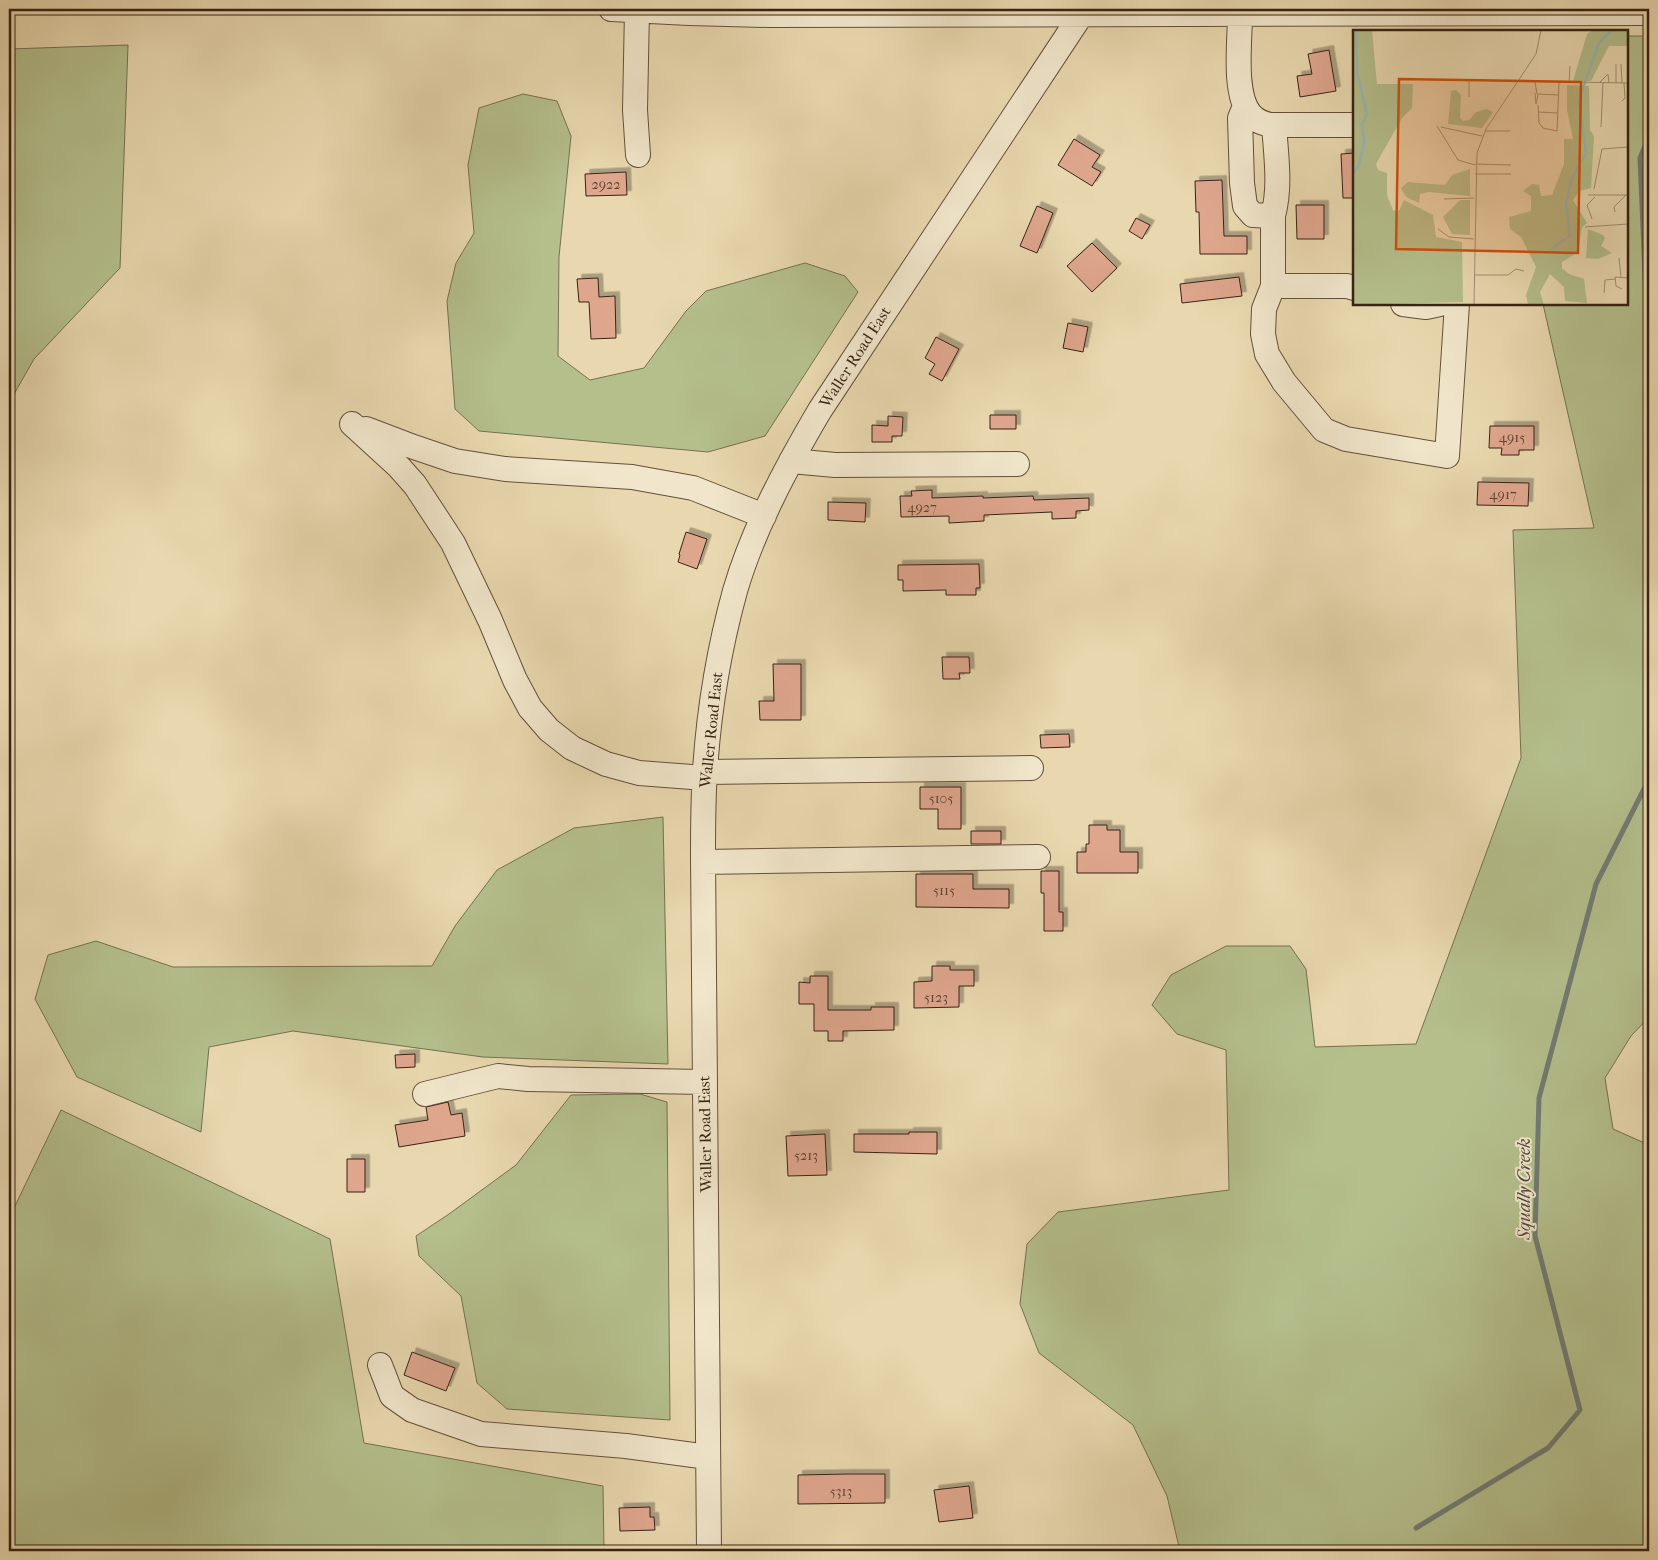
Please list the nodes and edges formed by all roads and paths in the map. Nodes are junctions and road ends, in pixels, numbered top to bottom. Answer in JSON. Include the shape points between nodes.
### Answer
{"nodes":[{"id":1,"x":611,"y":9,"type":"edge"},
{"id":2,"x":637,"y":10,"type":"junction"},
{"id":3,"x":1083,"y":12,"type":"edge"},
{"id":4,"x":1551,"y":12,"type":"edge"},
{"id":5,"x":1649,"y":13,"type":"edge"},
{"id":6,"x":1240,"y":14,"type":"junction"},
{"id":7,"x":1457,"y":23,"type":"edge"},
{"id":8,"x":1248,"y":111,"type":"junction"},
{"id":9,"x":1274,"y":125,"type":"junction"},
{"id":10,"x":1353,"y":125,"type":"edge"},
{"id":11,"x":638,"y":155,"type":"dead end"},
{"id":12,"x":1273,"y":216,"type":"junction"},
{"id":13,"x":1273,"y":286,"type":"junction"},
{"id":14,"x":1353,"y":288,"type":"edge"},
{"id":15,"x":1410,"y":305,"type":"edge"},
{"id":16,"x":1435,"y":305,"type":"edge"},
{"id":17,"x":1457,"y":305,"type":"edge"},
{"id":18,"x":791,"y":461,"type":"junction"},
{"id":19,"x":1017,"y":464,"type":"dead end"},
{"id":20,"x":764,"y":516,"type":"junction"},
{"id":21,"x":1031,"y":768,"type":"dead end"},
{"id":22,"x":705,"y":775,"type":"junction"},
{"id":23,"x":1038,"y":857,"type":"dead end"},
{"id":24,"x":703,"y":862,"type":"junction"},
{"id":25,"x":705,"y":1082,"type":"junction"},
{"id":26,"x":425,"y":1094,"type":"dead end"},
{"id":27,"x":380,"y":1365,"type":"dead end"},
{"id":28,"x":708,"y":1457,"type":"junction"},
{"id":29,"x":709,"y":1551,"type":"edge"}],
"edges":[{"from":1,"to":2,"type":"street"},
{"from":2,"to":3,"type":"street","via":[[769,14]]},
{"from":2,"to":11,"type":"street","via":[[635,110]]},
{"from":3,"to":6,"type":"street"},
{"from":3,"to":18,"type":"street","name":"Waller Road East","via":[[820,410]]},
{"from":4,"to":5,"type":"street"},
{"from":4,"to":7,"type":"street"},
{"from":6,"to":7,"type":"street"},
{"from":6,"to":8,"type":"street","via":[[1240,82]]},
{"from":8,"to":9,"type":"street","via":[[1259,122]]},
{"from":8,"to":12,"type":"street","via":[[1240,118],[1245,206],[1253,215]]},
{"from":9,"to":10,"type":"street"},
{"from":9,"to":12,"type":"street","via":[[1279,183]]},
{"from":12,"to":13,"type":"street"},
{"from":13,"to":14,"type":"street"},
{"from":13,"to":17,"type":"street","via":[[1264,308],[1267,354],[1284,382],[1324,430],[1346,439],[1448,456]]},
{"from":15,"to":16,"type":"street"},
{"from":18,"to":19,"type":"street","via":[[834,465]]},
{"from":18,"to":20,"type":"street","name":"Waller Road East"},
{"from":20,"to":22,"type":"street","name":"Waller Road East","via":[[736,590],[721,654]]},
{"from":20,"to":22,"type":"street","via":[[693,488],[632,477],[506,469],[455,460],[352,424],[415,485],[453,543],[515,680],[530,708],[549,730],[572,748],[606,764],[639,773]]},
{"from":21,"to":22,"type":"street"},
{"from":22,"to":24,"type":"street","name":"Waller Road East"},
{"from":23,"to":24,"type":"street"},
{"from":24,"to":25,"type":"street","name":"Waller Road East"},
{"from":25,"to":26,"type":"street","via":[[498,1076]]},
{"from":25,"to":28,"type":"street","name":"Waller Road East"},
{"from":27,"to":28,"type":"street","via":[[392,1396],[412,1410],[481,1434],[626,1446]]},
{"from":28,"to":29,"type":"street","name":"Waller Road East"}]}
